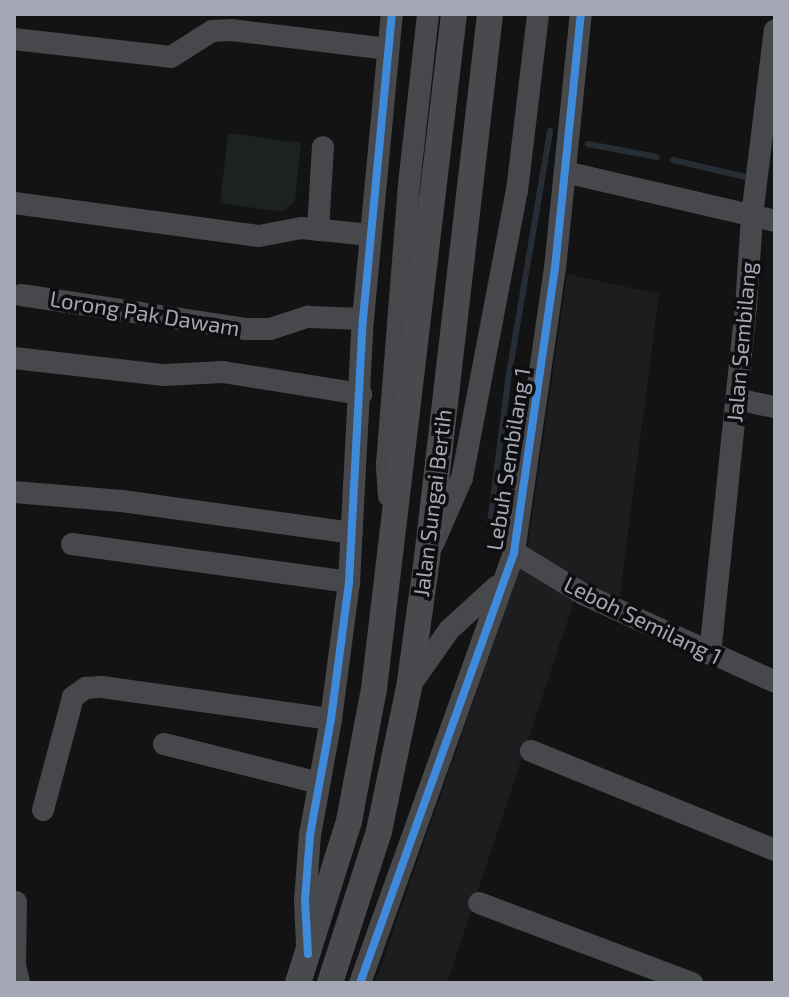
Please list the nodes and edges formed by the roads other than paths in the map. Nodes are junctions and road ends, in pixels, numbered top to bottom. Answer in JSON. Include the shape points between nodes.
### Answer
{"nodes":[{"id":1,"x":392,"y":14,"type":"edge"},
{"id":2,"x":428,"y":14,"type":"edge"},
{"id":3,"x":454,"y":14,"type":"edge"},
{"id":4,"x":490,"y":14,"type":"edge"},
{"id":5,"x":538,"y":14,"type":"edge"},
{"id":6,"x":581,"y":14,"type":"edge"},
{"id":7,"x":775,"y":30,"type":"edge"},
{"id":8,"x":14,"y":39,"type":"edge"},
{"id":9,"x":388,"y":49,"type":"junction"},
{"id":10,"x":323,"y":147,"type":"dead end"},
{"id":11,"x":565,"y":172,"type":"junction"},
{"id":12,"x":14,"y":203,"type":"edge"},
{"id":13,"x":752,"y":216,"type":"junction"},
{"id":14,"x":775,"y":221,"type":"edge"},
{"id":15,"x":318,"y":230,"type":"junction"},
{"id":16,"x":371,"y":235,"type":"junction"},
{"id":17,"x":21,"y":295,"type":"dead end"},
{"id":18,"x":363,"y":319,"type":"junction"},
{"id":19,"x":14,"y":358,"type":"edge"},
{"id":20,"x":361,"y":394,"type":"junction"},
{"id":21,"x":736,"y":399,"type":"junction"},
{"id":22,"x":775,"y":407,"type":"edge"},
{"id":23,"x":14,"y":492,"type":"edge"},
{"id":24,"x":352,"y":533,"type":"junction"},
{"id":25,"x":72,"y":544,"type":"dead end"},
{"id":26,"x":514,"y":552,"type":"junction"},
{"id":27,"x":392,"y":553,"type":"junction"},
{"id":28,"x":427,"y":558,"type":"junction"},
{"id":29,"x":349,"y":582,"type":"junction"},
{"id":30,"x":500,"y":583,"type":"junction"},
{"id":31,"x":710,"y":654,"type":"junction"},
{"id":32,"x":775,"y":682,"type":"edge"},
{"id":33,"x":409,"y":688,"type":"junction"},
{"id":34,"x":331,"y":719,"type":"junction"},
{"id":35,"x":164,"y":744,"type":"dead end"},
{"id":36,"x":531,"y":751,"type":"dead end"},
{"id":37,"x":319,"y":783,"type":"junction"},
{"id":38,"x":43,"y":810,"type":"dead end"},
{"id":39,"x":775,"y":850,"type":"edge"},
{"id":40,"x":16,"y":902,"type":"edge"},
{"id":41,"x":479,"y":903,"type":"dead end"},
{"id":42,"x":308,"y":954,"type":"junction"},
{"id":43,"x":19,"y":983,"type":"edge"},
{"id":44,"x":298,"y":983,"type":"edge"},
{"id":45,"x":330,"y":983,"type":"edge"},
{"id":46,"x":360,"y":983,"type":"edge"},
{"id":47,"x":692,"y":983,"type":"edge"}],
"edges":[{"from":1,"to":9,"type":"street"},
{"from":2,"to":27,"type":"street","via":[[387,464]]},
{"from":3,"to":27,"type":"main road","name":"Jalan Sungai Bertih"},
{"from":4,"to":28,"type":"main road","name":"Jalan Sungai Bertih"},
{"from":5,"to":28,"type":"street","via":[[517,191],[462,478]]},
{"from":6,"to":11,"type":"street","name":"Lebuh Sembilang 1"},
{"from":7,"to":13,"type":"street","name":"Jalan Sembilang"},
{"from":8,"to":9,"type":"street","via":[[171,57],[212,31],[231,30]]},
{"from":9,"to":16,"type":"street"},
{"from":10,"to":15,"type":"street"},
{"from":11,"to":13,"type":"street"},
{"from":11,"to":26,"type":"street","name":"Lebuh Sembilang 1"},
{"from":12,"to":15,"type":"street","via":[[259,236]]},
{"from":13,"to":14,"type":"street"},
{"from":13,"to":21,"type":"street","name":"Jalan Sembilang"},
{"from":15,"to":16,"type":"street"},
{"from":16,"to":18,"type":"street"},
{"from":17,"to":18,"type":"street","name":"Lorong Pak Dawam","via":[[245,329],[270,329],[308,317]]},
{"from":18,"to":20,"type":"street"},
{"from":19,"to":20,"type":"street","via":[[164,375],[223,372]]},
{"from":20,"to":24,"type":"street"},
{"from":21,"to":22,"type":"street"},
{"from":21,"to":31,"type":"street","name":"Jalan Sembilang"},
{"from":23,"to":24,"type":"street","via":[[122,501]]},
{"from":24,"to":29,"type":"street"},
{"from":25,"to":29,"type":"street"},
{"from":26,"to":30,"type":"street","name":"Lebuh Sembilang 1"},
{"from":26,"to":31,"type":"street","name":"Leboh Semilang 1","via":[[583,594]]},
{"from":27,"to":42,"type":"main road","name":"Jalan Sungai Bertih","via":[[349,821]]},
{"from":28,"to":33,"type":"main road","name":"Jalan Sungai Bertih"},
{"from":29,"to":34,"type":"street"},
{"from":30,"to":33,"type":"street","via":[[449,630]]},
{"from":30,"to":46,"type":"street","name":"Lebuh Sembilang 1"},
{"from":31,"to":32,"type":"street","name":"Leboh Semilang 1"},
{"from":33,"to":45,"type":"main road","name":"Jalan Sungai Bertih","via":[[379,831]]},
{"from":34,"to":37,"type":"street"},
{"from":34,"to":38,"type":"street","via":[[86,688],[73,697]]},
{"from":35,"to":37,"type":"street"},
{"from":36,"to":39,"type":"street"},
{"from":37,"to":42,"type":"street","via":[[306,888]]},
{"from":40,"to":43,"type":"street"},
{"from":41,"to":47,"type":"street"},
{"from":42,"to":44,"type":"main road","name":"Jalan Sungai Bertih"}]}
